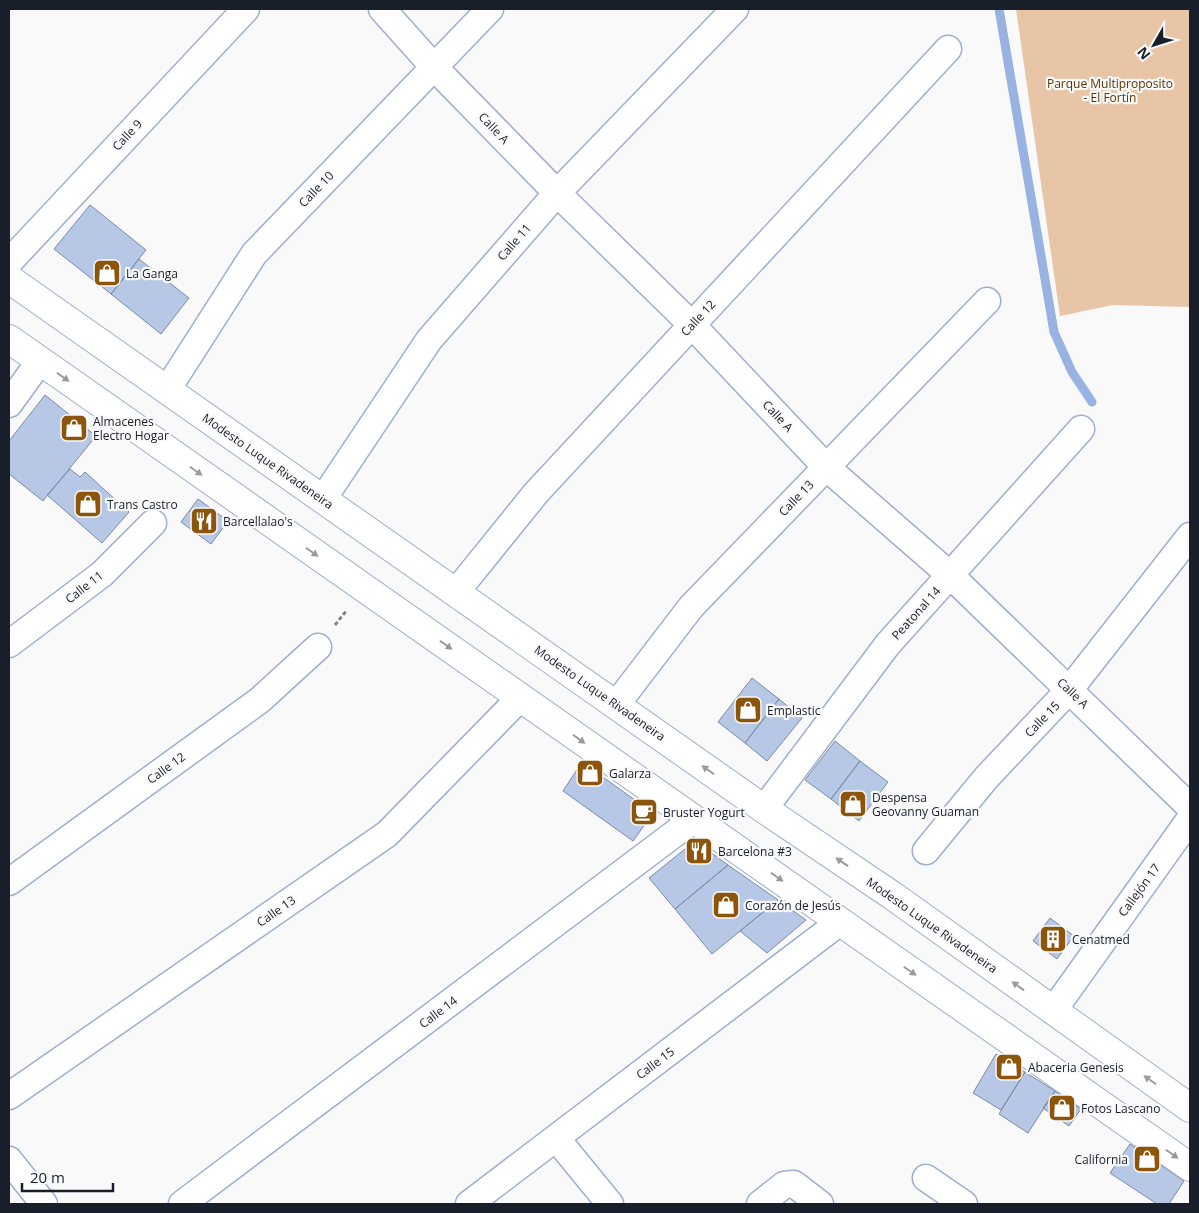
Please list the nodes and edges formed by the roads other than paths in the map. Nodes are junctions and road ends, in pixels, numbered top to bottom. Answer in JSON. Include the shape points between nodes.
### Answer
{"nodes":[{"id":1,"x":246,"y":9,"type":"edge"},
{"id":2,"x":382,"y":9,"type":"edge"},
{"id":3,"x":490,"y":9,"type":"edge"},
{"id":4,"x":735,"y":9,"type":"edge"},
{"id":5,"x":948,"y":49,"type":"dead end"},
{"id":6,"x":433,"y":66,"type":"junction"},
{"id":7,"x":557,"y":193,"type":"junction"},
{"id":8,"x":9,"y":262,"type":"edge"},
{"id":9,"x":9,"y":279,"type":"edge"},
{"id":10,"x":987,"y":302,"type":"dead end"},
{"id":11,"x":692,"y":325,"type":"junction"},
{"id":12,"x":9,"y":339,"type":"edge"},
{"id":13,"x":40,"y":361,"type":"junction"},
{"id":14,"x":167,"y":390,"type":"junction"},
{"id":15,"x":9,"y":404,"type":"edge"},
{"id":16,"x":1081,"y":429,"type":"dead end"},
{"id":17,"x":826,"y":467,"type":"junction"},
{"id":18,"x":323,"y":499,"type":"junction"},
{"id":19,"x":153,"y":523,"type":"dead end"},
{"id":20,"x":1190,"y":536,"type":"edge"},
{"id":21,"x":950,"y":576,"type":"junction"},
{"id":22,"x":456,"y":592,"type":"junction"},
{"id":23,"x":9,"y":644,"type":"edge"},
{"id":24,"x":318,"y":647,"type":"dead end"},
{"id":25,"x":1070,"y":690,"type":"junction"},
{"id":26,"x":520,"y":698,"type":"junction"},
{"id":27,"x":616,"y":705,"type":"junction"},
{"id":28,"x":1190,"y":806,"type":"edge"},
{"id":29,"x":764,"y":809,"type":"junction"},
{"id":30,"x":694,"y":819,"type":"junction"},
{"id":31,"x":1190,"y":819,"type":"edge"},
{"id":32,"x":926,"y":851,"type":"dead end"},
{"id":33,"x":9,"y":882,"type":"edge"},
{"id":34,"x":840,"y":922,"type":"junction"},
{"id":35,"x":1053,"y":1011,"type":"junction"},
{"id":36,"x":9,"y":1096,"type":"edge"},
{"id":37,"x":1188,"y":1103,"type":"edge"},
{"id":38,"x":556,"y":1138,"type":"junction"},
{"id":39,"x":9,"y":1160,"type":"edge"},
{"id":40,"x":1190,"y":1167,"type":"edge"},
{"id":41,"x":926,"y":1178,"type":"dead end"},
{"id":42,"x":44,"y":1204,"type":"edge"},
{"id":43,"x":182,"y":1204,"type":"edge"},
{"id":44,"x":469,"y":1204,"type":"edge"},
{"id":45,"x":610,"y":1204,"type":"edge"},
{"id":46,"x":760,"y":1204,"type":"edge"},
{"id":47,"x":820,"y":1204,"type":"edge"},
{"id":48,"x":964,"y":1204,"type":"edge"}],
"edges":[{"from":1,"to":8,"type":"street","name":"Calle 9"},
{"from":2,"to":6,"type":"street","name":"Calle A"},
{"from":3,"to":6,"type":"street","name":"Calle 10"},
{"from":4,"to":7,"type":"street","name":"Calle 11"},
{"from":5,"to":11,"type":"street","name":"Calle 12"},
{"from":6,"to":7,"type":"street","name":"Calle A"},
{"from":6,"to":14,"type":"street","name":"Calle 10","via":[[254,254]]},
{"from":7,"to":11,"type":"street","name":"Calle A"},
{"from":7,"to":18,"type":"street","name":"Calle 11","via":[[429,340]]},
{"from":9,"to":14,"type":"street","name":"Modesto Luque Rivadeneira"},
{"from":10,"to":17,"type":"street","name":"Calle 13"},
{"from":11,"to":17,"type":"street","name":"Calle A"},
{"from":11,"to":22,"type":"street","name":"Calle 12","via":[[536,493]]},
{"from":12,"to":13,"type":"street"},
{"from":13,"to":15,"type":"street"},
{"from":13,"to":26,"type":"street","one_way":true},
{"from":14,"to":18,"type":"street","name":"Modesto Luque Rivadeneira"},
{"from":16,"to":21,"type":"street","name":"Peatonal 14"},
{"from":17,"to":21,"type":"street","name":"Calle A"},
{"from":17,"to":27,"type":"street","name":"Calle 13","via":[[691,607]]},
{"from":18,"to":22,"type":"street","name":"Modesto Luque Rivadeneira"},
{"from":19,"to":23,"type":"street","name":"Calle 11","via":[[102,574]]},
{"from":20,"to":25,"type":"street","name":"Calle 15"},
{"from":21,"to":25,"type":"street","name":"Calle A"},
{"from":21,"to":29,"type":"street","name":"Peatonal 14","via":[[888,644]]},
{"from":22,"to":27,"type":"street","name":"Modesto Luque Rivadeneira"},
{"from":24,"to":33,"type":"street","name":"Calle 12","via":[[260,700]]},
{"from":25,"to":28,"type":"street","name":"Calle A"},
{"from":25,"to":32,"type":"street","name":"Calle 15","via":[[986,778]]},
{"from":26,"to":30,"type":"street","one_way":true},
{"from":26,"to":36,"type":"street","name":"Calle 13","via":[[387,834]]},
{"from":29,"to":27,"type":"street","name":"Modesto Luque Rivadeneira","one_way":true},
{"from":35,"to":29,"type":"street","name":"Modesto Luque Rivadeneira","one_way":true,"via":[[893,896]]},
{"from":30,"to":34,"type":"street","one_way":true},
{"from":30,"to":43,"type":"street","name":"Calle 14"},
{"from":31,"to":35,"type":"street","name":"Callejón 17"},
{"from":34,"to":38,"type":"street","name":"Calle 15"},
{"from":34,"to":40,"type":"street","one_way":true},
{"from":37,"to":35,"type":"street","name":"Modesto Luque Rivadeneira","one_way":true},
{"from":38,"to":44,"type":"street","name":"Calle 15"},
{"from":38,"to":45,"type":"street"},
{"from":39,"to":42,"type":"street"},
{"from":41,"to":48,"type":"street"},
{"from":46,"to":47,"type":"street","via":[[784,1185],[794,1184]]}]}
